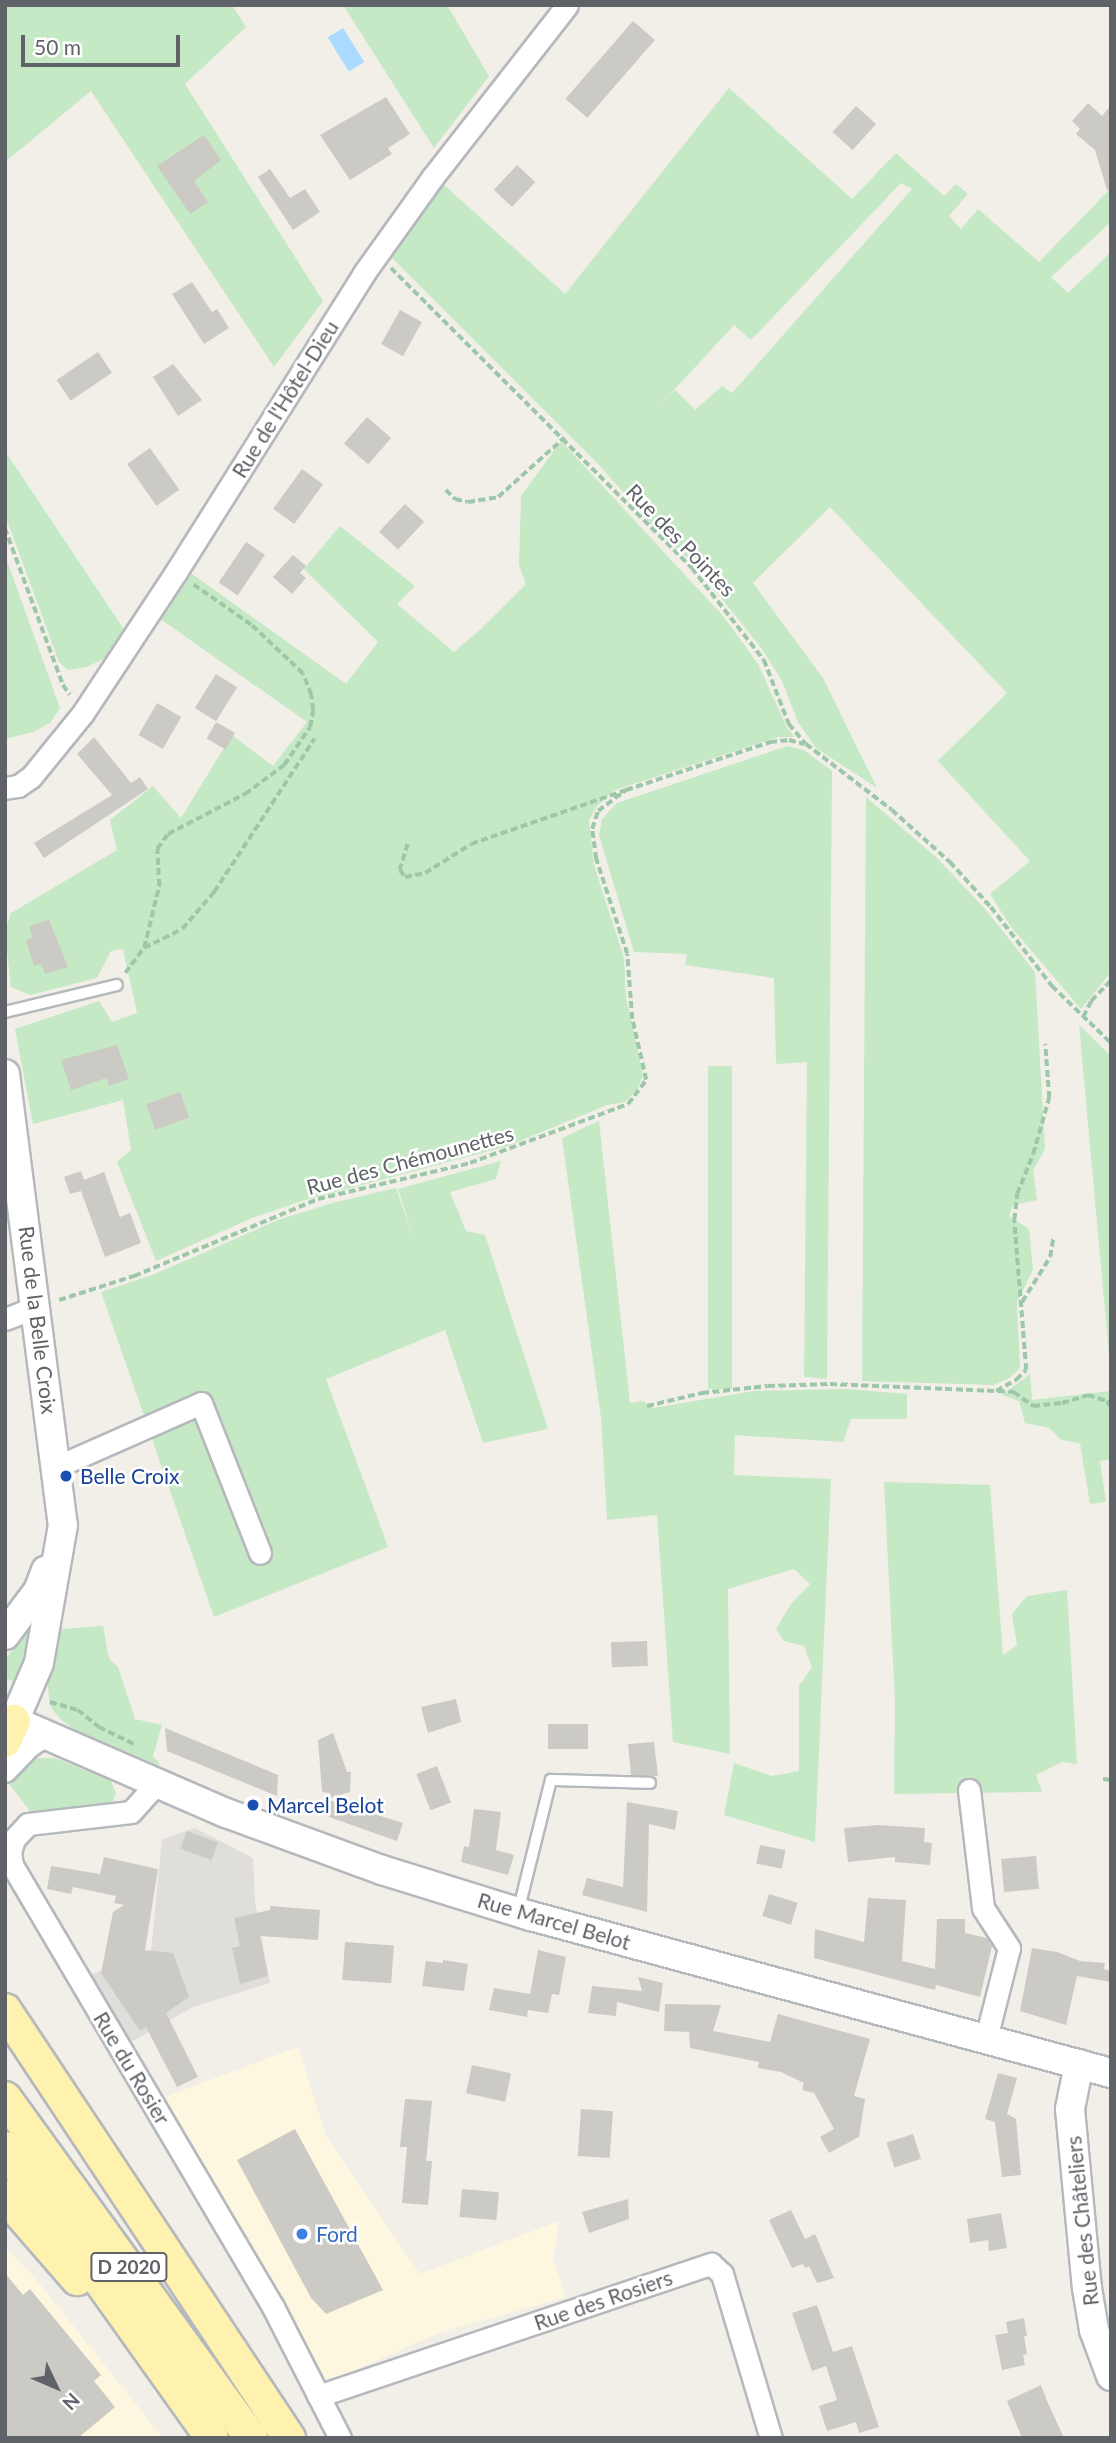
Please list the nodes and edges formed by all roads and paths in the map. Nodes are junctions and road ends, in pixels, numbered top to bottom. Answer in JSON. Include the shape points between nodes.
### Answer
{"nodes":[{"id":1,"x":567,"y":5,"type":"edge"},
{"id":2,"x":377,"y":254,"type":"junction"},
{"id":3,"x":565,"y":438,"type":"junction"},
{"id":4,"x":446,"y":490,"type":"dead end"},
{"id":5,"x":5,"y":528,"type":"edge"},
{"id":6,"x":176,"y":572,"type":"junction"},
{"id":7,"x":83,"y":713,"type":"junction"},
{"id":8,"x":314,"y":739,"type":"dead end"},
{"id":9,"x":806,"y":744,"type":"junction"},
{"id":10,"x":5,"y":788,"type":"edge"},
{"id":11,"x":626,"y":790,"type":"junction"},
{"id":12,"x":408,"y":844,"type":"dead end"},
{"id":13,"x":144,"y":948,"type":"junction"},
{"id":14,"x":1111,"y":979,"type":"edge"},
{"id":15,"x":117,"y":985,"type":"joint"},
{"id":16,"x":5,"y":1012,"type":"edge"},
{"id":17,"x":1083,"y":1017,"type":"junction"},
{"id":18,"x":1111,"y":1043,"type":"edge"},
{"id":19,"x":1045,"y":1044,"type":"dead end"},
{"id":20,"x":5,"y":1074,"type":"edge"},
{"id":21,"x":1053,"y":1239,"type":"dead end"},
{"id":22,"x":1021,"y":1304,"type":"junction"},
{"id":23,"x":36,"y":1307,"type":"junction"},
{"id":24,"x":5,"y":1319,"type":"edge"},
{"id":25,"x":996,"y":1391,"type":"junction"},
{"id":26,"x":647,"y":1406,"type":"dead end"},
{"id":27,"x":1111,"y":1407,"type":"edge"},
{"id":28,"x":56,"y":1467,"type":"junction"},
{"id":29,"x":63,"y":1525,"type":"junction"},
{"id":30,"x":260,"y":1553,"type":"dead end"},
{"id":31,"x":5,"y":1635,"type":"edge"},
{"id":32,"x":50,"y":1702,"type":"dead end"},
{"id":33,"x":8,"y":1726,"type":"edge"},
{"id":34,"x":99,"y":1727,"type":"dead end"},
{"id":35,"x":46,"y":1735,"type":"junction"},
{"id":36,"x":5,"y":1771,"type":"edge"},
{"id":37,"x":1102,"y":1779,"type":"dead end"},
{"id":38,"x":1111,"y":1780,"type":"edge"},
{"id":39,"x":157,"y":1783,"type":"junction"},
{"id":40,"x":650,"y":1783,"type":"dead end"},
{"id":41,"x":969,"y":1790,"type":"dead end"},
{"id":42,"x":518,"y":1912,"type":"junction"},
{"id":43,"x":5,"y":2010,"type":"edge"},
{"id":44,"x":986,"y":2038,"type":"junction"},
{"id":45,"x":5,"y":2042,"type":"edge"},
{"id":46,"x":1079,"y":2064,"type":"junction"},
{"id":47,"x":1111,"y":2073,"type":"edge"},
{"id":48,"x":5,"y":2098,"type":"edge"},
{"id":49,"x":5,"y":2148,"type":"edge"},
{"id":50,"x":5,"y":2196,"type":"edge"},
{"id":51,"x":174,"y":2264,"type":"junction"},
{"id":52,"x":1111,"y":2376,"type":"edge"},
{"id":53,"x":318,"y":2396,"type":"junction"},
{"id":54,"x":210,"y":2435,"type":"edge"},
{"id":55,"x":251,"y":2438,"type":"edge"},
{"id":56,"x":289,"y":2438,"type":"edge"},
{"id":57,"x":340,"y":2438,"type":"edge"},
{"id":58,"x":771,"y":2438,"type":"edge"}],
"edges":[{"from":1,"to":2,"type":"street","name":"Rue de l'Hôtel-Dieu"},
{"from":2,"to":3,"type":"path","name":"Rue des Pointes"},
{"from":2,"to":6,"type":"street","name":"Rue de l'Hôtel-Dieu"},
{"from":3,"to":4,"type":"path","via":[[498,497],[468,502],[455,499]]},
{"from":3,"to":9,"type":"path","name":"Rue des Pointes","via":[[723,606],[764,660],[789,724]]},
{"from":5,"to":7,"type":"path","via":[[63,685]]},
{"from":6,"to":7,"type":"street","name":"Rue de l'Hôtel-Dieu"},
{"from":6,"to":13,"type":"path","via":[[251,625],[303,674],[313,710],[299,746],[276,772],[168,834],[157,849],[159,886]]},
{"from":7,"to":10,"type":"street","name":"Rue de l'Hôtel-Dieu","via":[[37,771],[18,786]]},
{"from":8,"to":13,"type":"path","via":[[214,892],[182,929]]},
{"from":9,"to":11,"type":"path","via":[[770,742]]},
{"from":9,"to":17,"type":"path","name":"Rue des Pointes","via":[[950,862]]},
{"from":11,"to":12,"type":"path","via":[[471,844],[425,873],[405,877],[400,870]]},
{"from":11,"to":23,"type":"path","name":"Rue des Chémounettes","via":[[598,811],[592,829],[627,954],[632,1019],[646,1080],[628,1104],[470,1163],[318,1199],[134,1276]]},
{"from":13,"to":15,"type":"path"},
{"from":14,"to":17,"type":"path","via":[[1091,1000]]},
{"from":15,"to":16,"type":"lane"},
{"from":17,"to":18,"type":"path","name":"Rue des Pointes"},
{"from":19,"to":22,"type":"path","via":[[1049,1098],[1017,1194],[1014,1220]]},
{"from":20,"to":23,"type":"main road","name":"Rue de la Belle Croix"},
{"from":21,"to":22,"type":"path","via":[[1050,1256]]},
{"from":22,"to":25,"type":"path","via":[[1026,1370]]},
{"from":23,"to":24,"type":"street"},
{"from":23,"to":28,"type":"main road","name":"Rue de la Belle Croix"},
{"from":25,"to":26,"type":"path","via":[[768,1385]]},
{"from":25,"to":27,"type":"path","via":[[1014,1392],[1033,1406],[1088,1395]]},
{"from":28,"to":29,"type":"main road","name":"Rue de la Belle Croix"},
{"from":28,"to":30,"type":"street","via":[[201,1403]]},
{"from":29,"to":31,"type":"main road","name":"Rue de la Belle Croix","via":[[38,1591]]},
{"from":29,"to":33,"type":"main road","name":"Rue de la Belle Croix","via":[[39,1662]]},
{"from":32,"to":34,"type":"path","via":[[79,1710]]},
{"from":33,"to":35,"type":"main road","name":"Rue Marcel Belot"},
{"from":35,"to":36,"type":"street"},
{"from":35,"to":39,"type":"main road","name":"Rue Marcel Belot"},
{"from":37,"to":38,"type":"path"},
{"from":39,"to":42,"type":"main road","name":"Rue Marcel Belot","via":[[382,1870]]},
{"from":39,"to":53,"type":"street","name":"Rue du Rosier","via":[[131,1812],[29,1824],[14,1839],[12,1865],[273,2307]]},
{"from":40,"to":42,"type":"lane","via":[[551,1780]]},
{"from":41,"to":44,"type":"street","via":[[983,1908],[1009,1948]]},
{"from":42,"to":44,"type":"main road","name":"Rue Marcel Belot"},
{"from":43,"to":51,"type":"main road"},
{"from":44,"to":46,"type":"main road","name":"Rue Marcel Belot"},
{"from":45,"to":51,"type":"main road"},
{"from":46,"to":47,"type":"main road","name":"Rue Marcel Belot"},
{"from":46,"to":52,"type":"main road","name":"Rue des Châteliers","via":[[1070,2109],[1087,2288],[1094,2330]]},
{"from":48,"to":55,"type":"main road","number":"D 2020"},
{"from":49,"to":54,"type":"main road","number":"D 2020"},
{"from":50,"to":54,"type":"main road"},
{"from":51,"to":56,"type":"main road"},
{"from":53,"to":57,"type":"street","name":"Rue du Rosier"},
{"from":53,"to":58,"type":"street","name":"Rue des Rosiers","via":[[711,2264],[722,2273]]}]}
